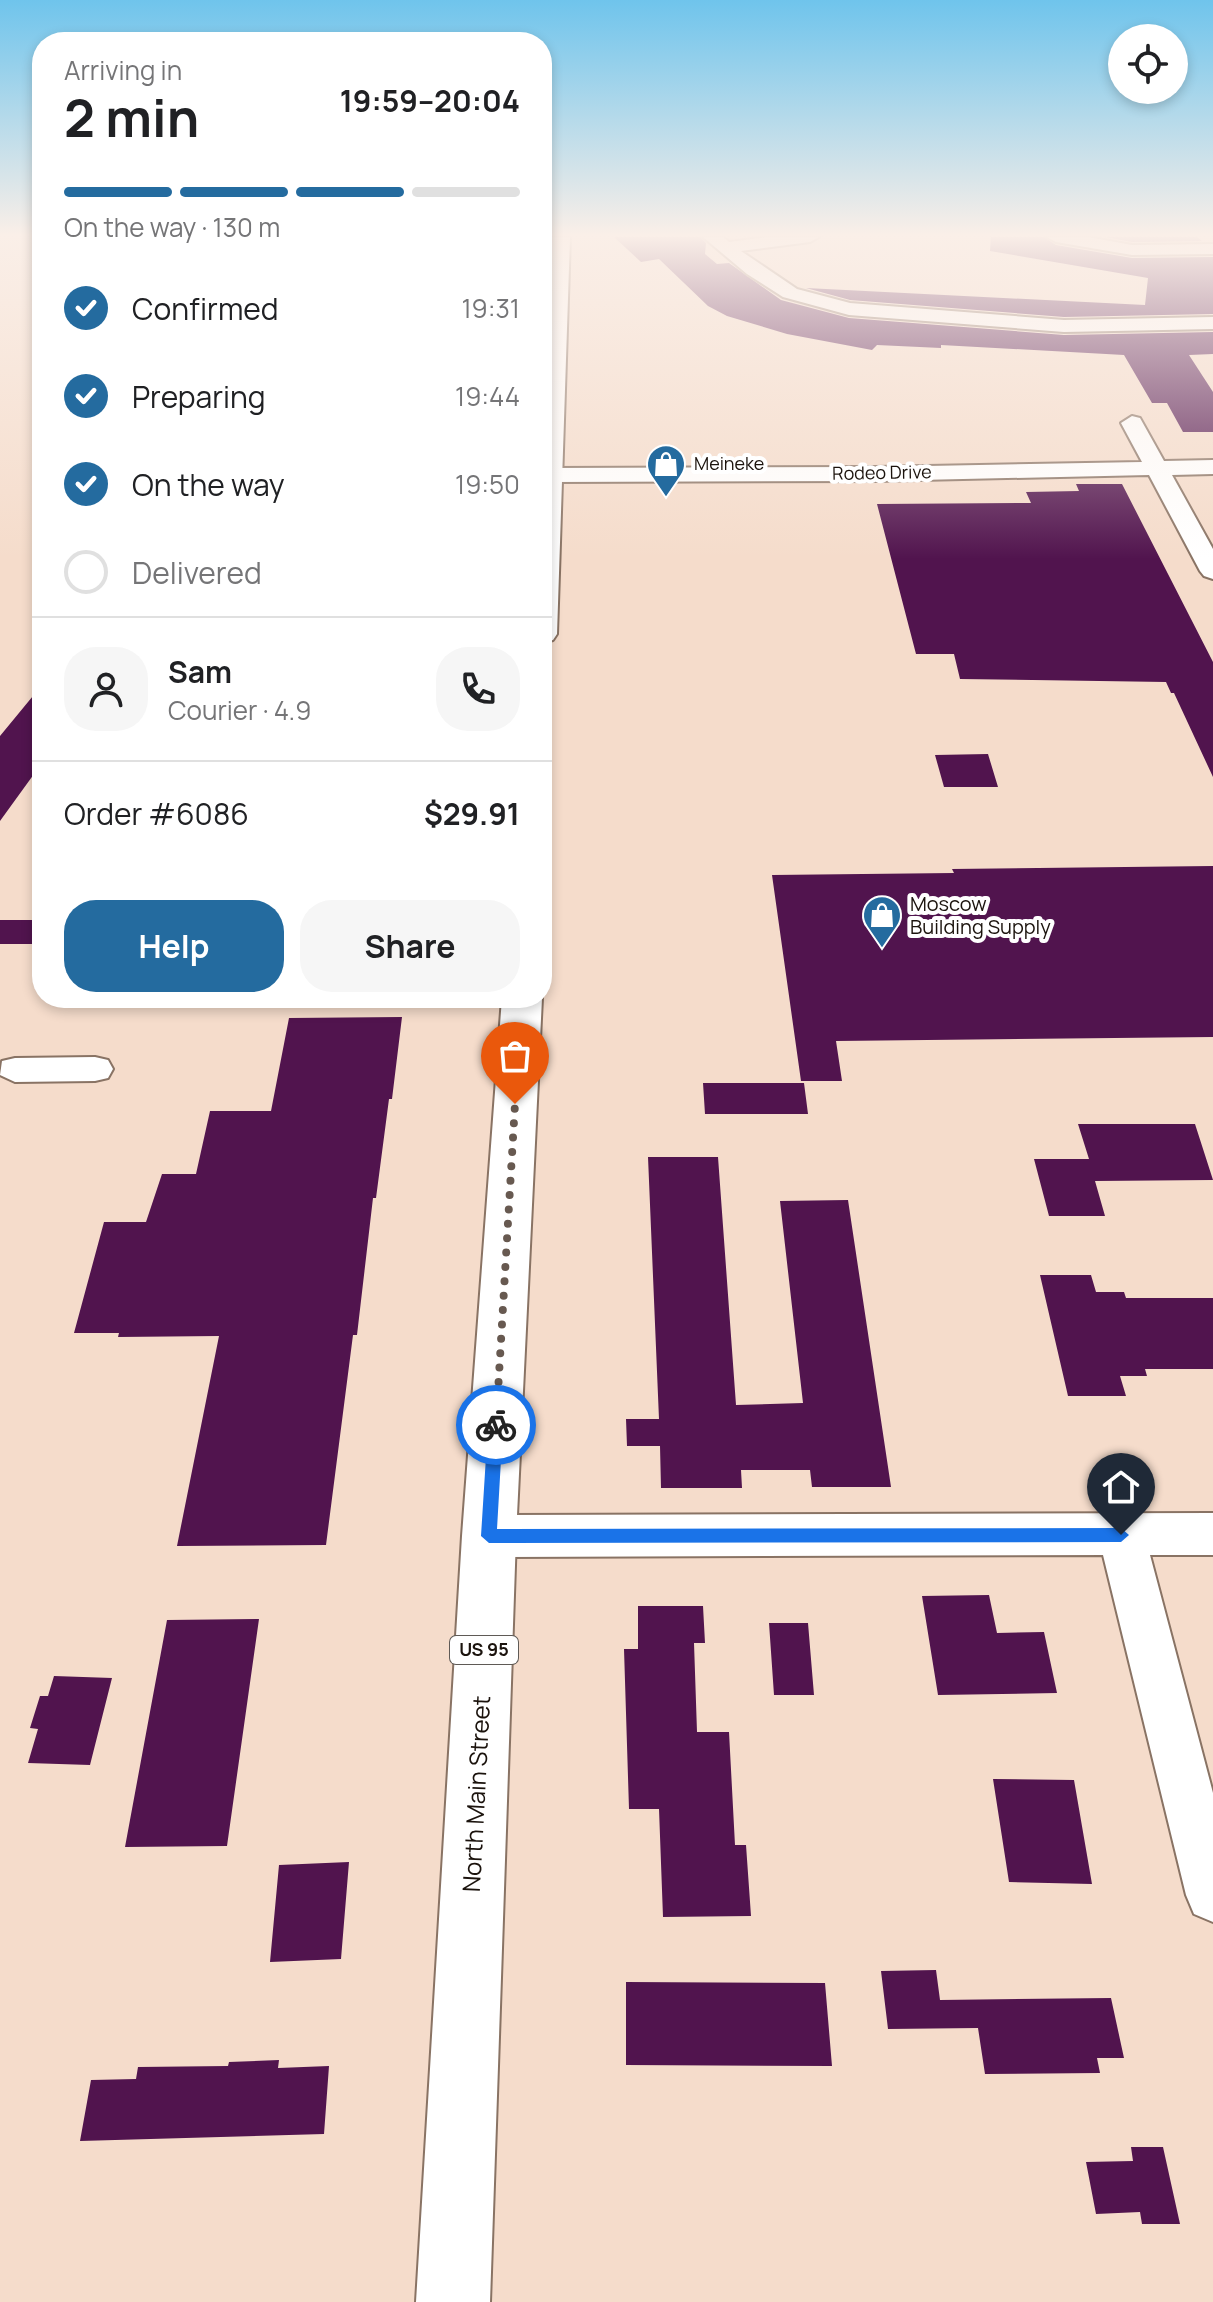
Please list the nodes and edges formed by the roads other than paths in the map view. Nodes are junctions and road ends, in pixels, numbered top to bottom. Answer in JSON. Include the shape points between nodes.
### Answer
{"nodes":[{"id":1,"x":554,"y":344,"type":"edge"},
{"id":2,"x":552,"y":385,"type":"edge"},
{"id":3,"x":1132,"y":423,"type":"dead end"},
{"id":4,"x":1213,"y":467,"type":"edge"},
{"id":5,"x":1155,"y":468,"type":"junction"},
{"id":6,"x":552,"y":475,"type":"edge"},
{"id":7,"x":1213,"y":571,"type":"edge"},
{"id":8,"x":521,"y":1008,"type":"edge"},
{"id":9,"x":95,"y":1069,"type":"dead end"},
{"id":10,"x":15,"y":1070,"type":"dead end"},
{"id":11,"x":1213,"y":1534,"type":"edge"},
{"id":12,"x":1121,"y":1535,"type":"junction"},
{"id":13,"x":489,"y":1536,"type":"junction"},
{"id":14,"x":1213,"y":1895,"type":"edge"},
{"id":15,"x":453,"y":2302,"type":"edge"}],
"edges":[{"from":1,"to":2,"type":"highway"},
{"from":3,"to":5,"type":"street"},
{"from":4,"to":5,"type":"street","name":"Rodeo Drive"},
{"from":5,"to":6,"type":"street","name":"Rodeo Drive"},
{"from":5,"to":7,"type":"street"},
{"from":8,"to":13,"type":"highway","name":"North Main Street","number":"US 95"},
{"from":9,"to":10,"type":"street"},
{"from":11,"to":12,"type":"street"},
{"from":12,"to":13,"type":"street"},
{"from":12,"to":14,"type":"street"},
{"from":13,"to":15,"type":"highway","name":"North Main Street","number":"US 95"}]}
